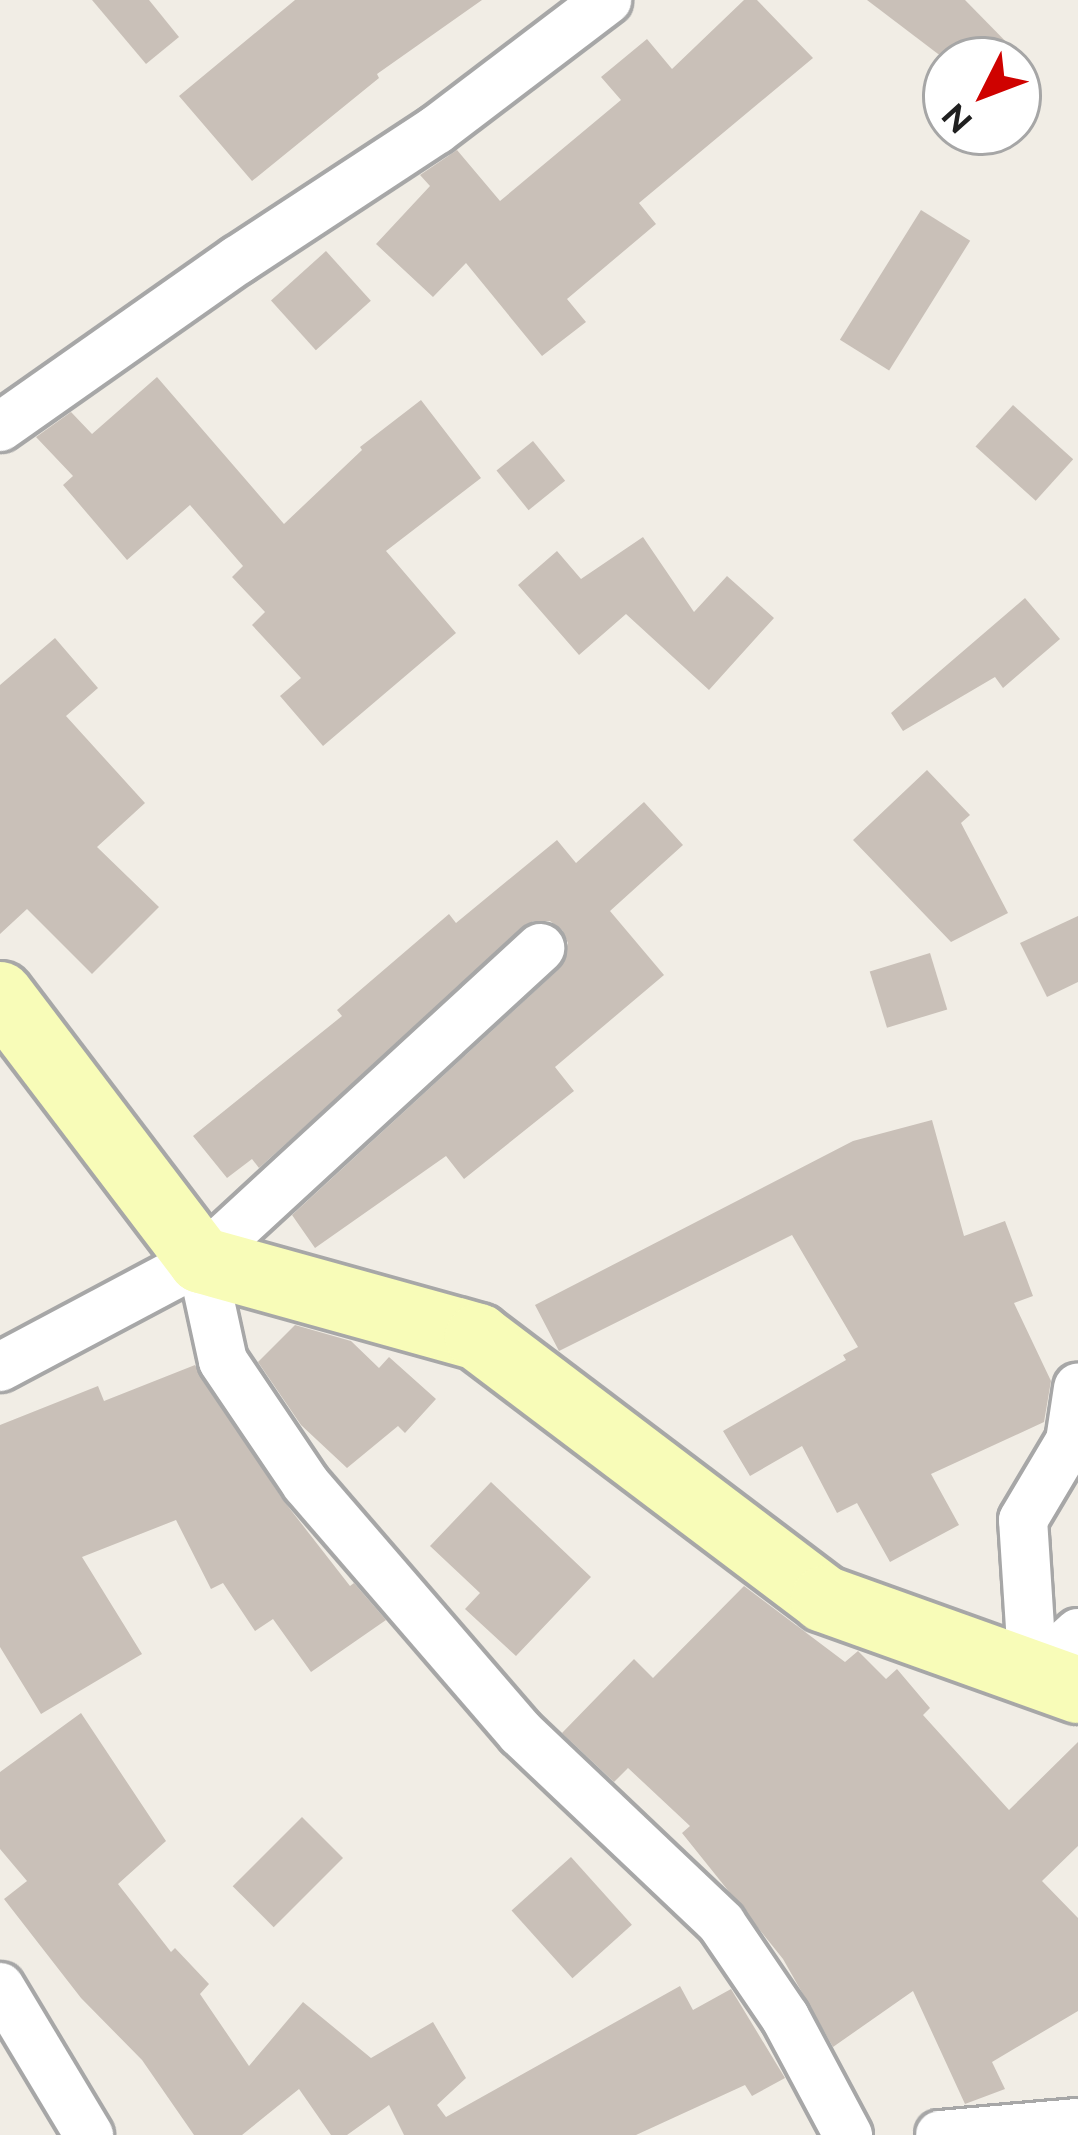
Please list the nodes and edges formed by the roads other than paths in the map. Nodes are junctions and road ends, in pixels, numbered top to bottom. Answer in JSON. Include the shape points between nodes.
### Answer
{"nodes":[{"id":1,"x":607,"y":0,"type":"edge"},
{"id":2,"x":0,"y":428,"type":"edge"},
{"id":3,"x":540,"y":947,"type":"dead end"},
{"id":4,"x":0,"y":994,"type":"edge"},
{"id":5,"x":201,"y":1260,"type":"junction"},
{"id":6,"x":0,"y":1367,"type":"edge"},
{"id":7,"x":1078,"y":1388,"type":"edge"},
{"id":8,"x":1063,"y":1666,"type":"edge"},
{"id":9,"x":0,"y":1987,"type":"edge"},
{"id":10,"x":1078,"y":2123,"type":"edge"},
{"id":11,"x":89,"y":2135,"type":"edge"},
{"id":12,"x":848,"y":2135,"type":"edge"},
{"id":13,"x":940,"y":2135,"type":"edge"}],
"edges":[{"from":1,"to":2,"type":"street","via":[[436,130]]},
{"from":3,"to":5,"type":"street"},
{"from":4,"to":5,"type":"street"},
{"from":5,"to":6,"type":"street"},
{"from":5,"to":8,"type":"street","via":[[478,1337],[824,1598]]},
{"from":5,"to":12,"type":"street","via":[[223,1361],[306,1484],[521,1733],[721,1923],[785,2017]]},
{"from":7,"to":8,"type":"street","via":[[1070,1442],[1023,1520]]},
{"from":9,"to":11,"type":"street"},
{"from":10,"to":13,"type":"street"}]}
